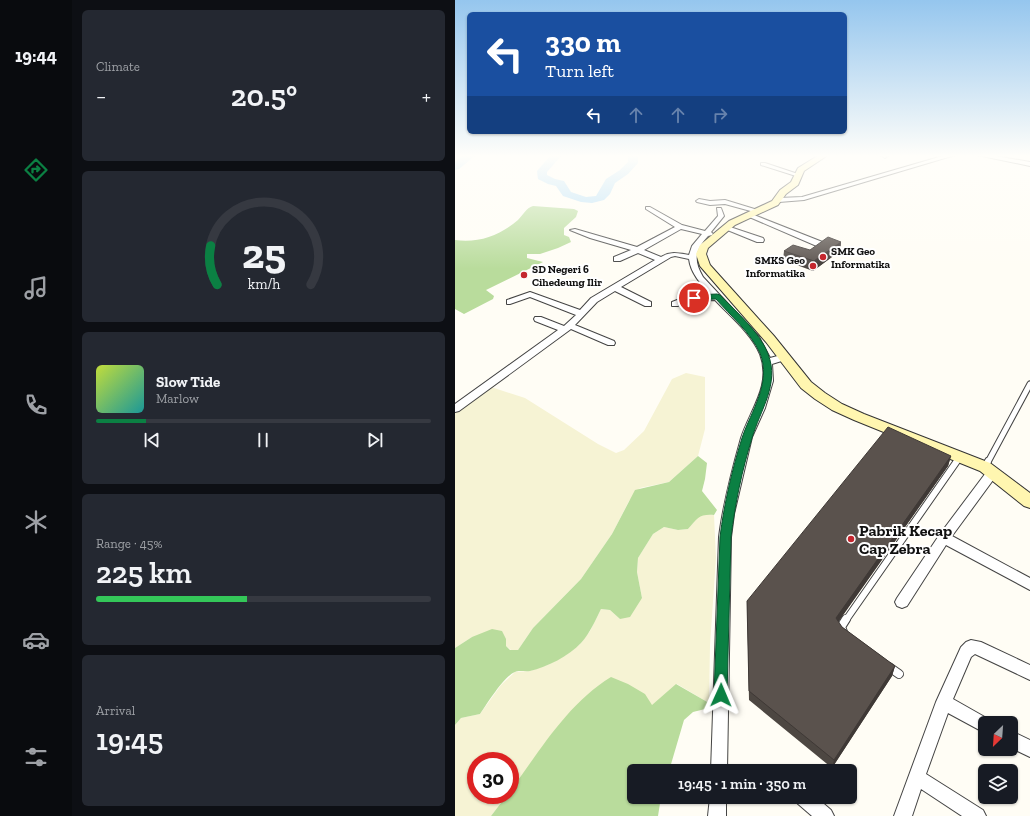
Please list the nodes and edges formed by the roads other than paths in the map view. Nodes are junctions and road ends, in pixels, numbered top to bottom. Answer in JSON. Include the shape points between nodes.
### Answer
{"nodes":[{"id":1,"x":783,"y":193,"type":"edge"},
{"id":2,"x":821,"y":193,"type":"edge"},
{"id":3,"x":782,"y":200,"type":"junction"},
{"id":4,"x":699,"y":201,"type":"dead end"},
{"id":5,"x":648,"y":208,"type":"dead end"},
{"id":6,"x":719,"y":209,"type":"dead end"},
{"id":7,"x":754,"y":213,"type":"junction"},
{"id":8,"x":680,"y":227,"type":"junction"},
{"id":9,"x":573,"y":230,"type":"dead end"},
{"id":10,"x":714,"y":233,"type":"junction"},
{"id":11,"x":760,"y":240,"type":"dead end"},
{"id":12,"x":822,"y":245,"type":"edge"},
{"id":13,"x":638,"y":250,"type":"junction"},
{"id":14,"x":692,"y":258,"type":"junction"},
{"id":15,"x":617,"y":260,"type":"dead end"},
{"id":16,"x":662,"y":260,"type":"junction"},
{"id":17,"x":616,"y":288,"type":"junction"},
{"id":18,"x":717,"y":296,"type":"junction"},
{"id":19,"x":510,"y":302,"type":"dead end"},
{"id":20,"x":647,"y":304,"type":"dead end"},
{"id":21,"x":675,"y":304,"type":"dead end"},
{"id":22,"x":582,"y":314,"type":"junction"},
{"id":23,"x":538,"y":319,"type":"dead end"},
{"id":24,"x":568,"y":328,"type":"junction"},
{"id":25,"x":611,"y":343,"type":"dead end"},
{"id":26,"x":785,"y":357,"type":"junction"},
{"id":27,"x":767,"y":362,"type":"junction"},
{"id":28,"x":1030,"y":384,"type":"edge"},
{"id":29,"x":455,"y":409,"type":"edge"},
{"id":30,"x":960,"y":457,"type":"junction"},
{"id":31,"x":988,"y":470,"type":"junction"},
{"id":32,"x":1030,"y":502,"type":"edge"},
{"id":33,"x":944,"y":538,"type":"junction"},
{"id":34,"x":1030,"y":584,"type":"edge"},
{"id":35,"x":902,"y":602,"type":"dead end"},
{"id":36,"x":848,"y":636,"type":"edge"},
{"id":37,"x":886,"y":664,"type":"edge"},
{"id":38,"x":1030,"y":673,"type":"edge"},
{"id":39,"x":899,"y":674,"type":"dead end"},
{"id":40,"x":944,"y":702,"type":"junction"},
{"id":41,"x":978,"y":721,"type":"edge"},
{"id":42,"x":1018,"y":743,"type":"edge"},
{"id":43,"x":1030,"y":749,"type":"edge"},
{"id":44,"x":719,"y":764,"type":"edge"},
{"id":45,"x":917,"y":777,"type":"junction"},
{"id":46,"x":718,"y":804,"type":"edge"},
{"id":47,"x":811,"y":804,"type":"edge"},
{"id":48,"x":717,"y":816,"type":"edge"},
{"id":49,"x":825,"y":816,"type":"edge"},
{"id":50,"x":903,"y":816,"type":"edge"},
{"id":51,"x":977,"y":816,"type":"edge"}],
"edges":[{"from":1,"to":3,"type":"main road"},
{"from":2,"to":3,"type":"street","via":[[797,200]]},
{"from":3,"to":7,"type":"main road"},
{"from":4,"to":7,"type":"street","via":[[725,202]]},
{"from":5,"to":8,"type":"street"},
{"from":6,"to":10,"type":"street","via":[[721,216]]},
{"from":7,"to":10,"type":"main road"},
{"from":7,"to":12,"type":"street"},
{"from":8,"to":10,"type":"street"},
{"from":8,"to":13,"type":"street"},
{"from":9,"to":13,"type":"street"},
{"from":10,"to":11,"type":"street"},
{"from":10,"to":14,"type":"street","via":[[696,245]]},
{"from":10,"to":26,"type":"main road","via":[[701,251],[705,266]]},
{"from":13,"to":15,"type":"street"},
{"from":13,"to":16,"type":"street"},
{"from":14,"to":16,"type":"street","via":[[671,254]]},
{"from":14,"to":18,"type":"street","via":[[693,268]]},
{"from":16,"to":17,"type":"street"},
{"from":17,"to":20,"type":"street"},
{"from":17,"to":22,"type":"street","via":[[594,300]]},
{"from":18,"to":21,"type":"street","via":[[685,299]]},
{"from":18,"to":27,"type":"street","via":[[756,339]]},
{"from":19,"to":22,"type":"street","via":[[530,294]]},
{"from":22,"to":24,"type":"street"},
{"from":23,"to":24,"type":"street"},
{"from":24,"to":25,"type":"street"},
{"from":24,"to":29,"type":"street"},
{"from":26,"to":27,"type":"street"},
{"from":26,"to":30,"type":"main road","via":[[806,385],[833,404]]},
{"from":27,"to":44,"type":"street","via":[[768,381],[747,437],[728,514],[725,537]]},
{"from":28,"to":31,"type":"lane"},
{"from":30,"to":31,"type":"main road"},
{"from":30,"to":36,"type":"lane","via":[[844,622],[841,628]]},
{"from":31,"to":32,"type":"main road"},
{"from":31,"to":33,"type":"street"},
{"from":33,"to":34,"type":"street"},
{"from":33,"to":35,"type":"street"},
{"from":37,"to":39,"type":"lane"},
{"from":38,"to":40,"type":"street","via":[[976,647],[971,647],[966,652]]},
{"from":40,"to":41,"type":"street"},
{"from":40,"to":45,"type":"street"},
{"from":42,"to":43,"type":"street"},
{"from":45,"to":50,"type":"street"},
{"from":45,"to":51,"type":"street"},
{"from":46,"to":48,"type":"street"},
{"from":47,"to":49,"type":"street"}]}
